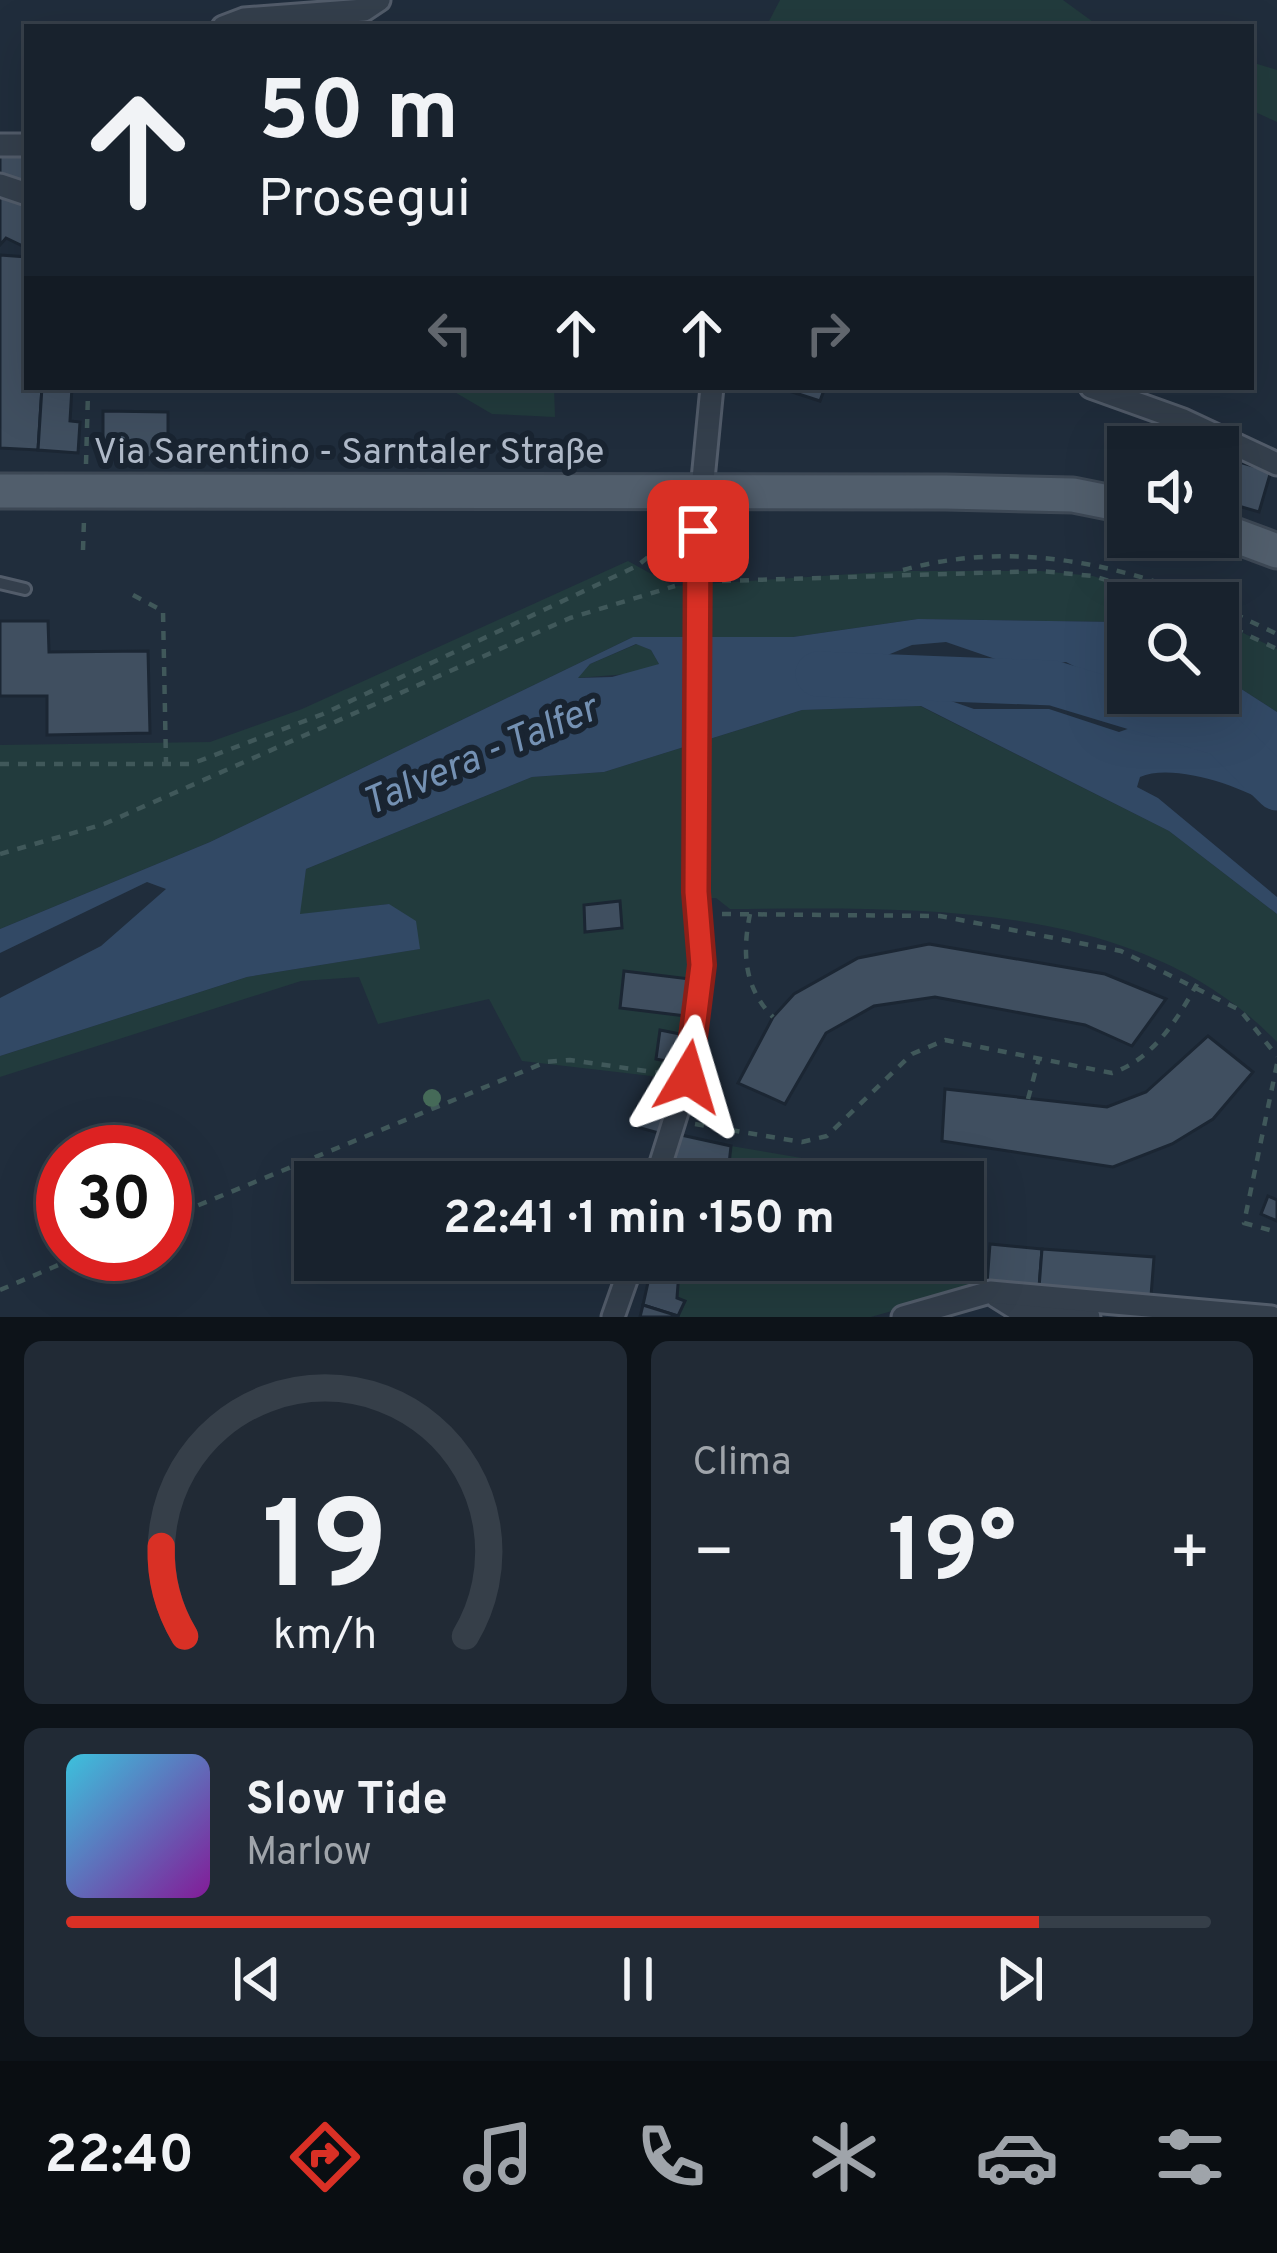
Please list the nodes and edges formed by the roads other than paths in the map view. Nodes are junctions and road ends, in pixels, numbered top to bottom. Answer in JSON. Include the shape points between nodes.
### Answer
{"nodes":[{"id":1,"x":379,"y":0,"type":"edge"},
{"id":2,"x":232,"y":24,"type":"edge"},
{"id":3,"x":712,"y":390,"type":"edge"},
{"id":4,"x":1099,"y":390,"type":"edge"},
{"id":5,"x":1277,"y":464,"type":"edge"},
{"id":6,"x":0,"y":490,"type":"edge"},
{"id":7,"x":698,"y":494,"type":"junction"},
{"id":8,"x":1107,"y":501,"type":"edge"},
{"id":9,"x":1239,"y":537,"type":"edge"},
{"id":10,"x":1277,"y":551,"type":"edge"},
{"id":11,"x":0,"y":583,"type":"edge"},
{"id":12,"x":25,"y":589,"type":"dead end"},
{"id":13,"x":661,"y":1161,"type":"edge"},
{"id":14,"x":626,"y":1281,"type":"edge"},
{"id":15,"x":990,"y":1292,"type":"junction"},
{"id":16,"x":613,"y":1317,"type":"edge"},
{"id":17,"x":903,"y":1317,"type":"edge"},
{"id":18,"x":1090,"y":1317,"type":"edge"},
{"id":19,"x":1271,"y":1317,"type":"edge"}],
"edges":[{"from":1,"to":2,"type":"street","via":[[364,10]]},
{"from":3,"to":7,"type":"street"},
{"from":4,"to":5,"type":"street"},
{"from":6,"to":7,"type":"main road","name":"Via Sarentino - Sarntaler Straße"},
{"from":7,"to":8,"type":"main road","name":"Via Sarentino - Sarntaler Straße","via":[[1073,494]]},
{"from":7,"to":13,"type":"street","bridge":true,"via":[[702,965],[688,1077]]},
{"from":9,"to":10,"type":"main road"},
{"from":11,"to":12,"type":"lane"},
{"from":14,"to":16,"type":"street"},
{"from":15,"to":17,"type":"street"},
{"from":15,"to":18,"type":"street","via":[[1023,1313]]},
{"from":15,"to":19,"type":"street"}]}
